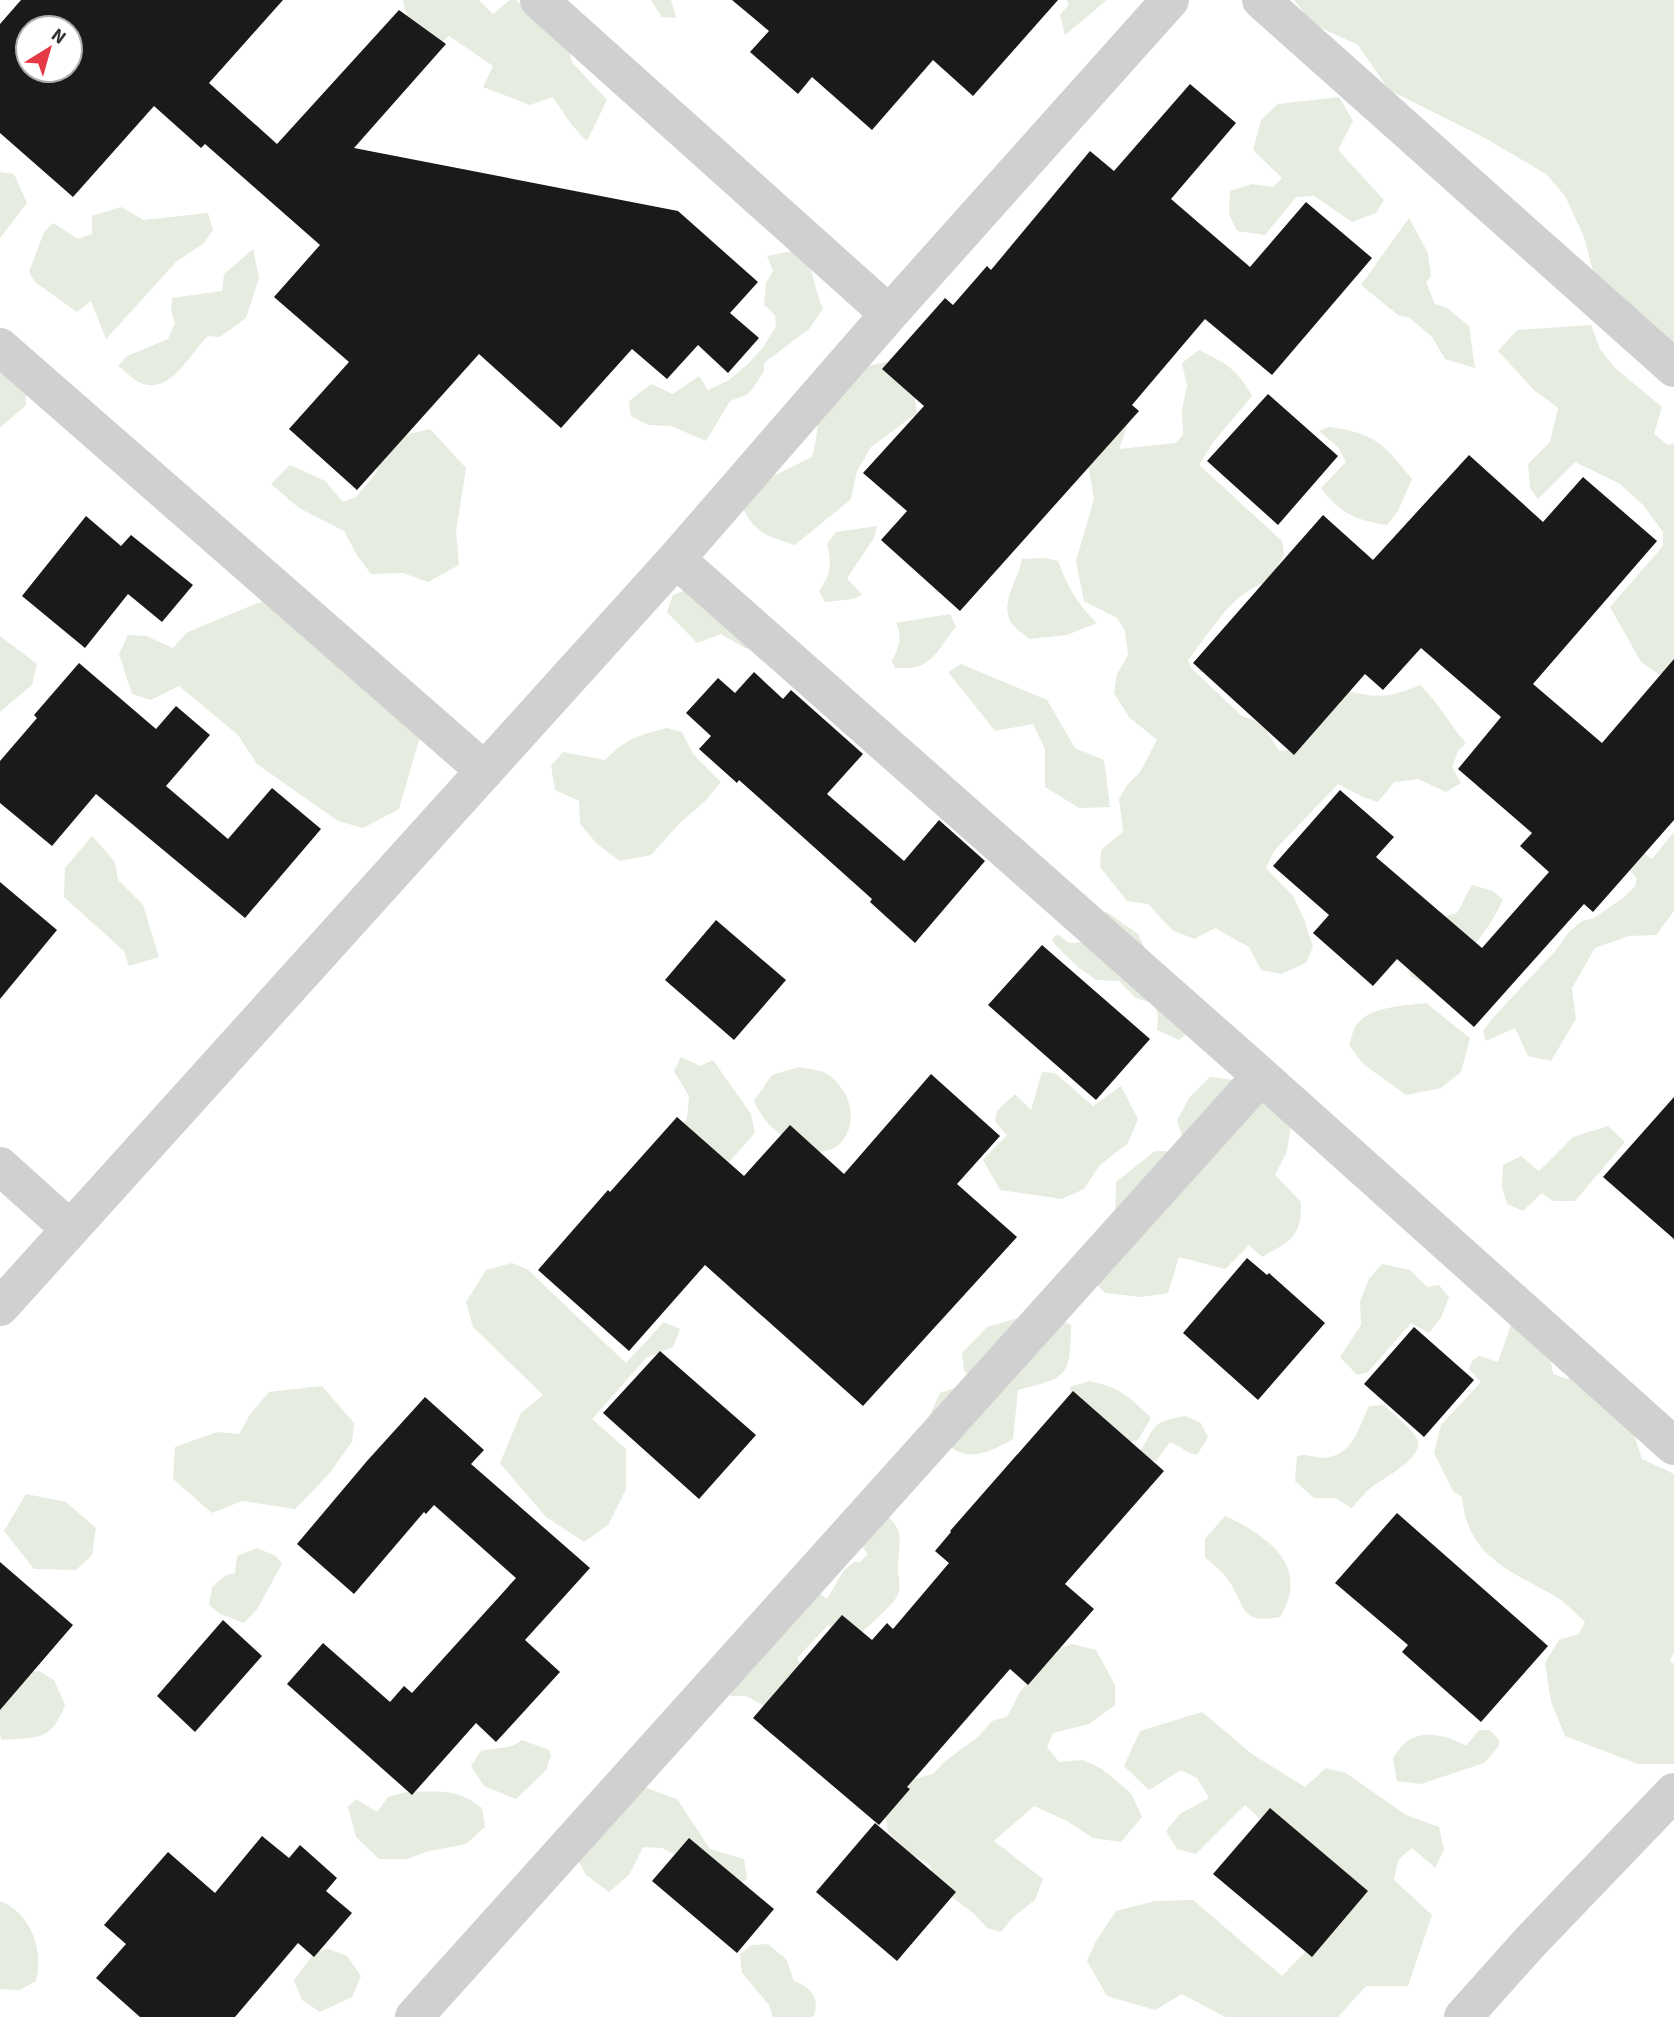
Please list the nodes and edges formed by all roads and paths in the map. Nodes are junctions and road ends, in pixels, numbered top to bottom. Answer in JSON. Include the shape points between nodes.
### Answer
{"nodes":[{"id":1,"x":539,"y":0,"type":"edge"},
{"id":2,"x":1170,"y":0,"type":"edge"},
{"id":3,"x":1261,"y":0,"type":"edge"},
{"id":4,"x":890,"y":314,"type":"junction"},
{"id":5,"x":0,"y":347,"type":"edge"},
{"id":6,"x":1674,"y":368,"type":"edge"},
{"id":7,"x":676,"y":559,"type":"junction"},
{"id":8,"x":485,"y":771,"type":"junction"},
{"id":9,"x":1261,"y":1076,"type":"junction"},
{"id":10,"x":0,"y":1166,"type":"edge"},
{"id":11,"x":70,"y":1229,"type":"junction"},
{"id":12,"x":0,"y":1307,"type":"edge"},
{"id":13,"x":1674,"y":1446,"type":"edge"},
{"id":14,"x":1674,"y":1792,"type":"edge"},
{"id":15,"x":414,"y":2017,"type":"edge"},
{"id":16,"x":1462,"y":2017,"type":"edge"}],
"edges":[{"from":1,"to":4,"type":"street"},
{"from":2,"to":4,"type":"street"},
{"from":3,"to":6,"type":"street"},
{"from":4,"to":7,"type":"street"},
{"from":5,"to":8,"type":"street"},
{"from":7,"to":8,"type":"street"},
{"from":7,"to":9,"type":"street"},
{"from":8,"to":11,"type":"street"},
{"from":9,"to":13,"type":"street"},
{"from":9,"to":15,"type":"street"},
{"from":10,"to":11,"type":"street"},
{"from":11,"to":12,"type":"street"},
{"from":14,"to":16,"type":"street"}]}
